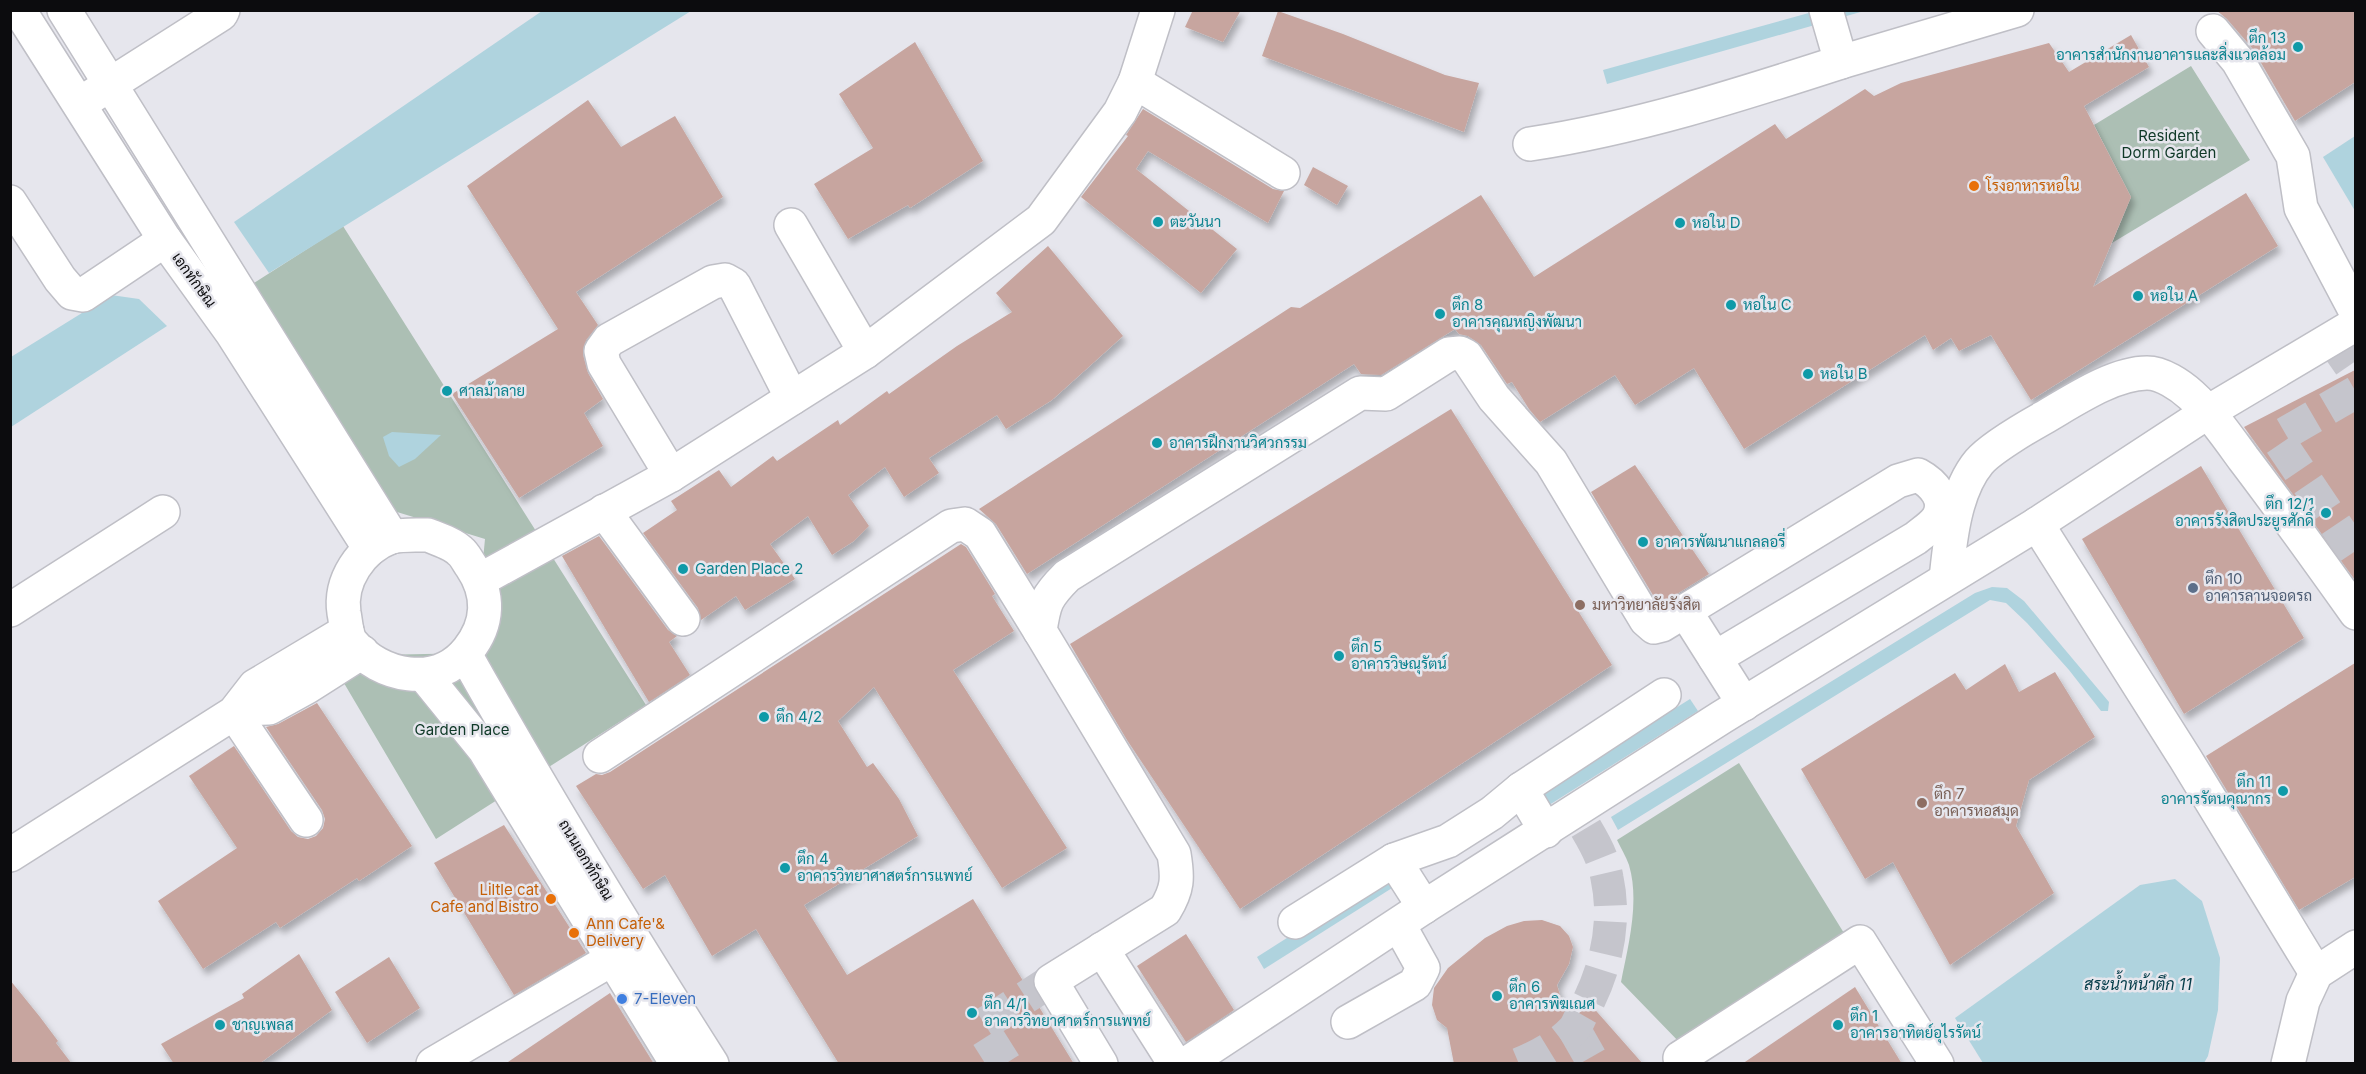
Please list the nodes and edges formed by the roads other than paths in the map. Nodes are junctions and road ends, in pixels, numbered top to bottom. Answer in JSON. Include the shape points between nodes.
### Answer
{"nodes":[{"id":1,"x":19,"y":10,"type":"edge"},
{"id":2,"x":64,"y":10,"type":"edge"},
{"id":3,"x":223,"y":10,"type":"edge"},
{"id":4,"x":1158,"y":10,"type":"edge"},
{"id":5,"x":1826,"y":10,"type":"edge"},
{"id":6,"x":2017,"y":10,"type":"edge"},
{"id":7,"x":2213,"y":31,"type":"dead end"},
{"id":8,"x":1839,"y":53,"type":"junction"},
{"id":9,"x":1135,"y":82,"type":"junction"},
{"id":10,"x":110,"y":83,"type":"junction"},
{"id":11,"x":79,"y":104,"type":"junction"},
{"id":12,"x":1530,"y":144,"type":"dead end"},
{"id":13,"x":1283,"y":173,"type":"dead end"},
{"id":14,"x":10,"y":202,"type":"edge"},
{"id":15,"x":791,"y":225,"type":"dead end"},
{"id":16,"x":165,"y":240,"type":"junction"},
{"id":17,"x":214,"y":280,"type":"junction"},
{"id":18,"x":2355,"y":312,"type":"tunnel mouth"},
{"id":19,"x":2355,"y":324,"type":"edge"},
{"id":20,"x":865,"y":352,"type":"junction"},
{"id":21,"x":792,"y":398,"type":"junction"},
{"id":22,"x":2208,"y":412,"type":"junction"},
{"id":23,"x":670,"y":475,"type":"junction"},
{"id":24,"x":604,"y":511,"type":"junction"},
{"id":25,"x":163,"y":512,"type":"dead end"},
{"id":26,"x":2037,"y":524,"type":"junction"},
{"id":27,"x":381,"y":543,"type":"junction"},
{"id":28,"x":1946,"y":579,"type":"junction"},
{"id":29,"x":480,"y":580,"type":"junction"},
{"id":30,"x":10,"y":610,"type":"edge"},
{"id":31,"x":1685,"y":611,"type":"junction"},
{"id":32,"x":2355,"y":613,"type":"edge"},
{"id":33,"x":683,"y":619,"type":"dead end"},
{"id":34,"x":1040,"y":632,"type":"junction"},
{"id":35,"x":355,"y":641,"type":"junction"},
{"id":36,"x":465,"y":654,"type":"junction"},
{"id":37,"x":1714,"y":658,"type":"junction"},
{"id":38,"x":424,"y":675,"type":"junction"},
{"id":39,"x":1664,"y":695,"type":"dead end"},
{"id":40,"x":1744,"y":704,"type":"junction"},
{"id":41,"x":237,"y":711,"type":"junction"},
{"id":42,"x":600,"y":756,"type":"dead end"},
{"id":43,"x":1521,"y":789,"type":"junction"},
{"id":44,"x":306,"y":820,"type":"dead end"},
{"id":45,"x":1546,"y":831,"type":"junction"},
{"id":46,"x":10,"y":855,"type":"edge"},
{"id":47,"x":1394,"y":860,"type":"junction"},
{"id":48,"x":1411,"y":916,"type":"junction"},
{"id":49,"x":1295,"y":922,"type":"dead end"},
{"id":50,"x":2355,"y":947,"type":"edge"},
{"id":51,"x":1102,"y":949,"type":"junction"},
{"id":52,"x":624,"y":952,"type":"junction"},
{"id":53,"x":2316,"y":973,"type":"junction"},
{"id":54,"x":1348,"y":1022,"type":"dead end"},
{"id":55,"x":479,"y":1052,"type":"edge"},
{"id":56,"x":433,"y":1064,"type":"edge"},
{"id":57,"x":677,"y":1064,"type":"edge"},
{"id":58,"x":712,"y":1064,"type":"edge"},
{"id":59,"x":1101,"y":1064,"type":"edge"},
{"id":60,"x":1175,"y":1064,"type":"edge"},
{"id":61,"x":1186,"y":1064,"type":"edge"},
{"id":62,"x":1684,"y":1064,"type":"edge"},
{"id":63,"x":1937,"y":1064,"type":"edge"},
{"id":64,"x":2288,"y":1064,"type":"edge"}],
"edges":[{"from":1,"to":11,"type":"street","name":"เอกทักษิณ"},
{"from":2,"to":10,"type":"street"},
{"from":3,"to":10,"type":"street"},
{"from":4,"to":9,"type":"street"},
{"from":5,"to":8,"type":"street"},
{"from":6,"to":8,"type":"street"},
{"from":7,"to":18,"type":"street","via":[[2238,61],[2294,156],[2301,208]]},
{"from":8,"to":12,"type":"street","via":[[1644,122]]},
{"from":9,"to":13,"type":"street"},
{"from":9,"to":20,"type":"street","via":[[1120,112],[1041,220]]},
{"from":10,"to":11,"type":"street"},
{"from":10,"to":17,"type":"street"},
{"from":11,"to":16,"type":"street","name":"เอกทักษิณ"},
{"from":14,"to":16,"type":"street","via":[[72,293],[83,295]]},
{"from":15,"to":20,"type":"street"},
{"from":16,"to":17,"type":"street","name":"เอกทักษิณ"},
{"from":17,"to":27,"type":"street","name":"เอกทักษิณ"},
{"from":19,"to":22,"type":"street"},
{"from":20,"to":21,"type":"street"},
{"from":21,"to":23,"type":"street"},
{"from":21,"to":23,"type":"street","via":[[734,285],[725,280],[713,282],[609,340],[601,351],[604,364]]},
{"from":22,"to":26,"type":"street"},
{"from":22,"to":28,"type":"street","via":[[2182,387],[2149,373],[2124,377],[2093,390],[2040,420],[1979,462],[1966,484],[1950,545]]},
{"from":22,"to":32,"type":"street"},
{"from":23,"to":24,"type":"street"},
{"from":24,"to":29,"type":"street"},
{"from":24,"to":33,"type":"street"},
{"from":25,"to":30,"type":"street"},
{"from":26,"to":28,"type":"street"},
{"from":26,"to":53,"type":"street"},
{"from":27,"to":29,"type":"street","via":[[428,535],[460,550]]},
{"from":27,"to":35,"type":"street","via":[[355,565],[346,585],[343,607]]},
{"from":28,"to":40,"type":"street"},
{"from":29,"to":36,"type":"street","via":[[484,593],[483,620]]},
{"from":31,"to":34,"type":"street","via":[[1654,627],[1646,620],[1551,462],[1460,353],[1449,354],[1386,394],[1360,393],[1067,576],[1043,605]]},
{"from":31,"to":37,"type":"street"},
{"from":31,"to":37,"type":"street","via":[[1899,481],[1918,475],[1936,488],[1941,507],[1933,525]]},
{"from":34,"to":42,"type":"street","via":[[980,534],[965,524],[951,526]]},
{"from":34,"to":51,"type":"street","via":[[1174,854],[1174,894],[1165,910]]},
{"from":35,"to":38,"type":"street","via":[[378,665],[400,674]]},
{"from":35,"to":41,"type":"street","via":[[307,687],[269,708]]},
{"from":36,"to":38,"type":"street","via":[[446,668]]},
{"from":36,"to":52,"type":"street","name":"ถนนเอกทักษิณ"},
{"from":37,"to":40,"type":"street"},
{"from":38,"to":52,"type":"street","name":"ถนนเอกทักษิณ","via":[[484,749]]},
{"from":39,"to":43,"type":"street"},
{"from":40,"to":45,"type":"street"},
{"from":41,"to":44,"type":"street"},
{"from":41,"to":46,"type":"street"},
{"from":43,"to":45,"type":"street"},
{"from":43,"to":47,"type":"street","via":[[1448,841]]},
{"from":45,"to":48,"type":"street"},
{"from":47,"to":48,"type":"street"},
{"from":47,"to":49,"type":"street"},
{"from":48,"to":54,"type":"street","via":[[1423,968],[1415,984]]},
{"from":48,"to":61,"type":"street"},
{"from":50,"to":53,"type":"street"},
{"from":51,"to":59,"type":"street","via":[[1051,981]]},
{"from":51,"to":60,"type":"street"},
{"from":52,"to":55,"type":"street"},
{"from":52,"to":57,"type":"street","name":"ถนนเอกทักษิณ"},
{"from":52,"to":58,"type":"street","name":"ถนนเอกทักษิณ"},
{"from":53,"to":64,"type":"street","via":[[2303,1001]]},
{"from":55,"to":56,"type":"street"},
{"from":62,"to":63,"type":"street","via":[[1680,1058],[1860,942]]}]}
